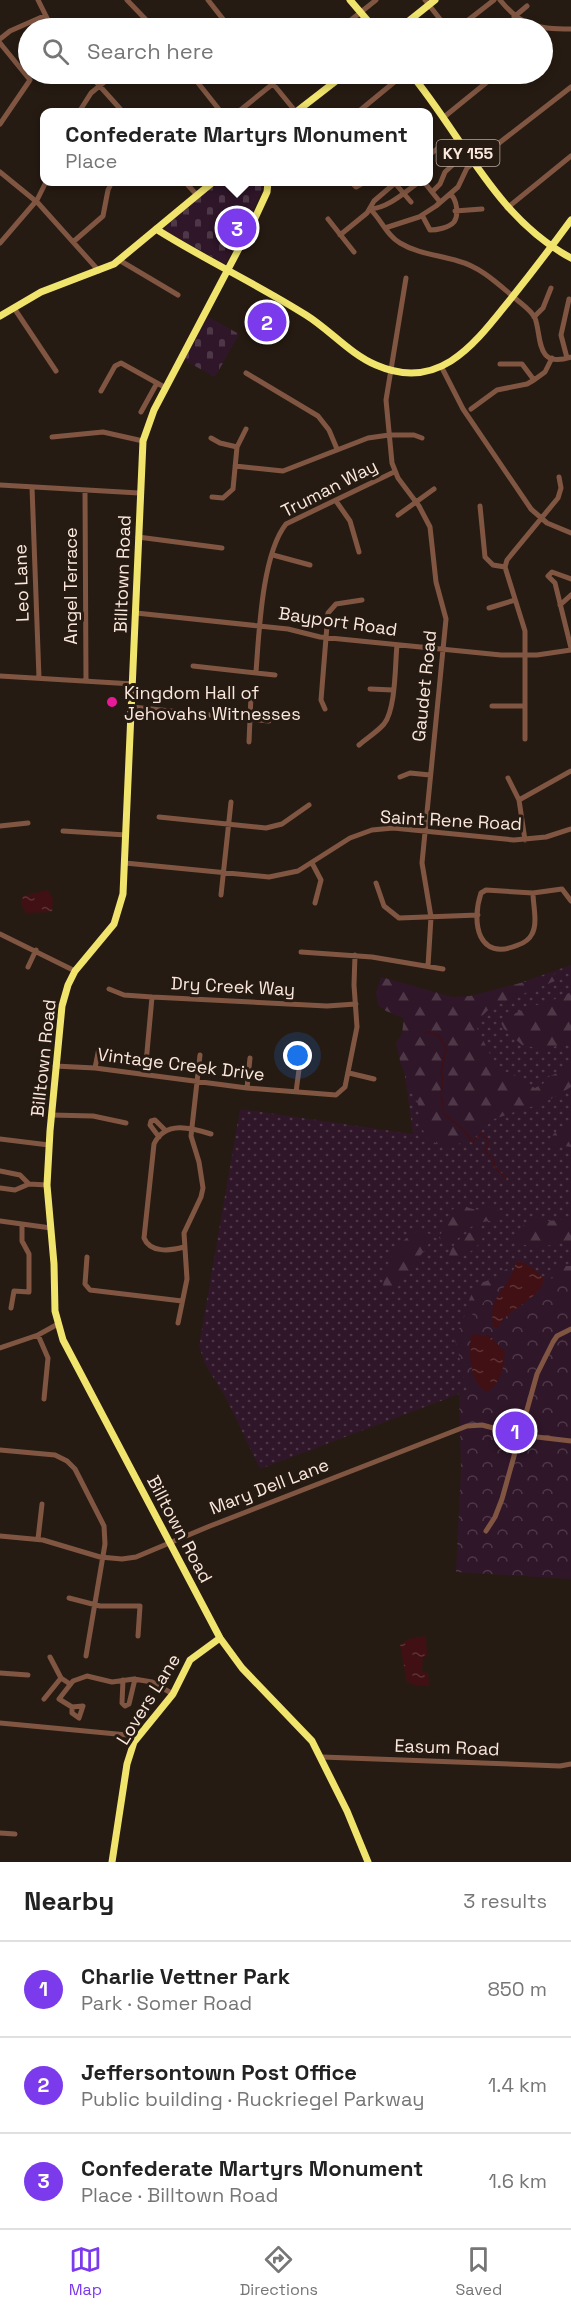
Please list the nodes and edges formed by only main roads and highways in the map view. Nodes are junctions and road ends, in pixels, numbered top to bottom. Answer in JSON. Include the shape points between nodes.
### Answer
{"nodes":[{"id":1,"x":350,"y":0,"type":"edge"},
{"id":2,"x":430,"y":2,"type":"edge"},
{"id":3,"x":366,"y":18,"type":"edge"},
{"id":4,"x":412,"y":18,"type":"edge"},
{"id":5,"x":332,"y":84,"type":"edge"},
{"id":6,"x":419,"y":84,"type":"edge"},
{"id":7,"x":301,"y":108,"type":"edge"},
{"id":8,"x":208,"y":186,"type":"edge"},
{"id":9,"x":267,"y":186,"type":"edge"},
{"id":10,"x":571,"y":220,"type":"edge"},
{"id":11,"x":156,"y":229,"type":"junction"},
{"id":12,"x":551,"y":247,"type":"junction"},
{"id":13,"x":571,"y":258,"type":"edge"},
{"id":14,"x":228,"y":271,"type":"junction"},
{"id":15,"x":0,"y":316,"type":"edge"},
{"id":16,"x":220,"y":1638,"type":"junction"},
{"id":17,"x":112,"y":1862,"type":"edge"},
{"id":18,"x":368,"y":1862,"type":"edge"}],
"edges":[{"from":1,"to":3,"type":"main road"},
{"from":2,"to":4,"type":"main road"},
{"from":5,"to":7,"type":"main road"},
{"from":6,"to":12,"type":"main road","number":"KY 155","via":[[507,208]]},
{"from":8,"to":11,"type":"main road"},
{"from":9,"to":14,"type":"main road","name":"Billtown Road"},
{"from":10,"to":12,"type":"main road"},
{"from":11,"to":14,"type":"main road"},
{"from":11,"to":15,"type":"main road","via":[[119,260],[47,289]]},
{"from":12,"to":13,"type":"main road","number":"KY 155"},
{"from":12,"to":14,"type":"main road","via":[[473,345],[441,366],[416,371],[391,370],[367,361],[305,314]]},
{"from":14,"to":16,"type":"main road","name":"Billtown Road","via":[[166,388],[143,441],[123,894],[116,920],[75,971],[62,1006],[47,1185],[55,1311],[67,1348]]},
{"from":16,"to":17,"type":"main road","name":"Lovers Lane","via":[[190,1660],[173,1694],[132,1748]]},
{"from":16,"to":18,"type":"main road","name":"Billtown Road","via":[[322,1757]]}]}
